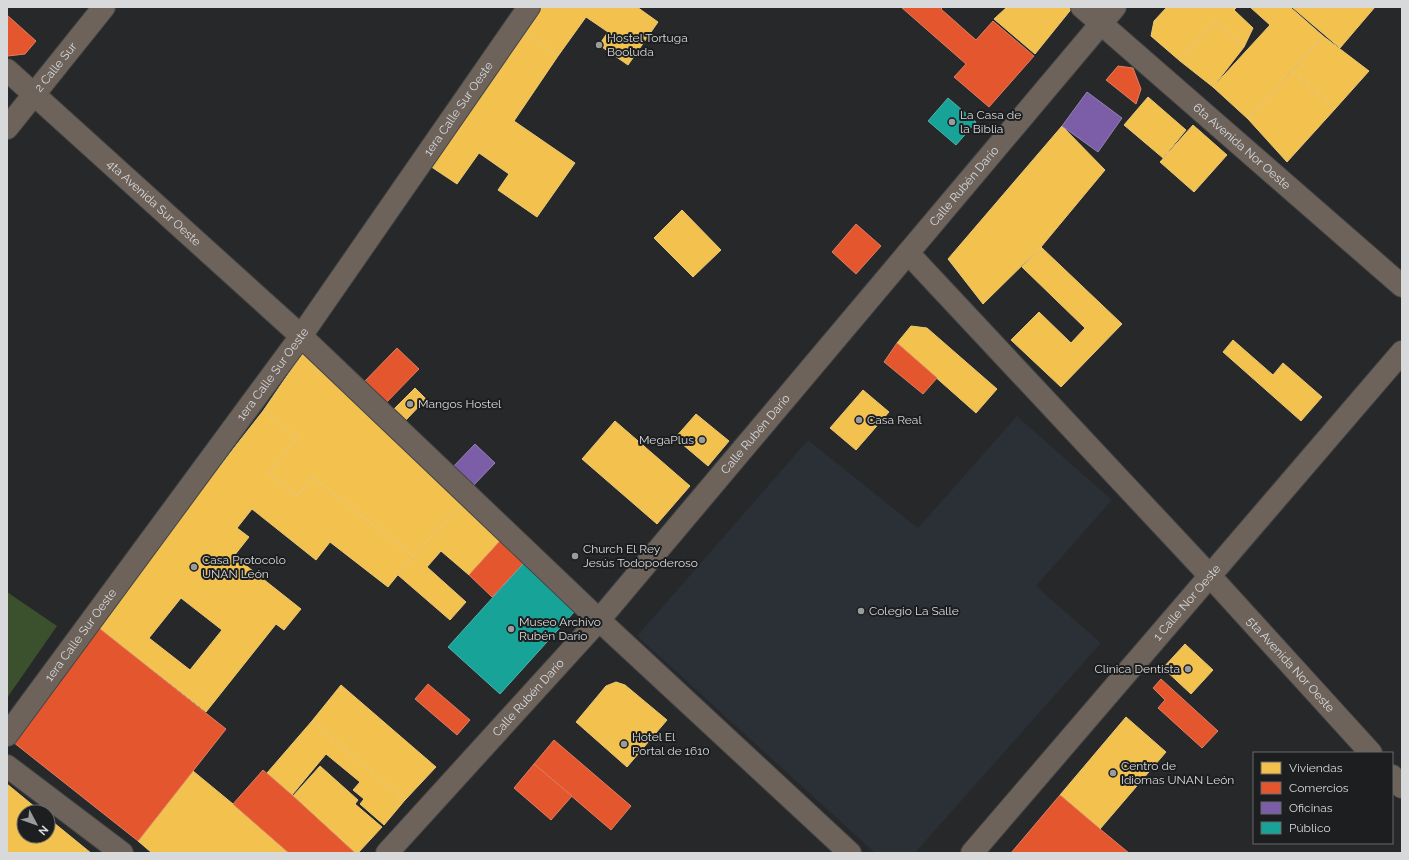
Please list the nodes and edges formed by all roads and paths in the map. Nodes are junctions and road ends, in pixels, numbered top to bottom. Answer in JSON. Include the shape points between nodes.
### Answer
{"nodes":[{"id":1,"x":104,"y":7,"type":"edge"},
{"id":2,"x":529,"y":7,"type":"edge"},
{"id":3,"x":1082,"y":7,"type":"edge"},
{"id":4,"x":1108,"y":15,"type":"edge"},
{"id":5,"x":7,"y":70,"type":"edge"},
{"id":6,"x":33,"y":94,"type":"junction"},
{"id":7,"x":7,"y":128,"type":"edge"},
{"id":8,"x":908,"y":253,"type":"junction"},
{"id":9,"x":1402,"y":286,"type":"edge"},
{"id":10,"x":301,"y":336,"type":"junction"},
{"id":11,"x":1402,"y":352,"type":"edge"},
{"id":12,"x":1210,"y":576,"type":"junction"},
{"id":13,"x":599,"y":620,"type":"junction"},
{"id":14,"x":7,"y":735,"type":"edge"},
{"id":15,"x":1370,"y":752,"type":"edge"},
{"id":16,"x":7,"y":766,"type":"edge"},
{"id":17,"x":1393,"y":777,"type":"edge"},
{"id":18,"x":1402,"y":787,"type":"edge"},
{"id":19,"x":122,"y":853,"type":"edge"},
{"id":20,"x":387,"y":853,"type":"edge"},
{"id":21,"x":850,"y":853,"type":"edge"},
{"id":22,"x":972,"y":853,"type":"edge"}],
"edges":[{"from":1,"to":6,"type":"street","name":"2 Calle Sur"},
{"from":2,"to":10,"type":"street","name":"1era Calle Sur Oeste"},
{"from":3,"to":4,"type":"street","name":"6ta Avenida Nor Oeste"},
{"from":4,"to":8,"type":"street","name":"Calle Rubén Darío"},
{"from":4,"to":9,"type":"street","name":"6ta Avenida Nor Oeste"},
{"from":5,"to":6,"type":"street","name":"4ta Avenida Sur Oeste"},
{"from":6,"to":7,"type":"street","name":"2 Calle Sur"},
{"from":6,"to":10,"type":"street","name":"4ta Avenida Sur Oeste"},
{"from":8,"to":12,"type":"street","name":"5ta Avenida Nor Oeste"},
{"from":8,"to":13,"type":"street","name":"Calle Rubén Darío"},
{"from":10,"to":13,"type":"street","name":"4ta Avenida Sur Oeste"},
{"from":10,"to":14,"type":"street","name":"1era Calle Sur Oeste"},
{"from":11,"to":12,"type":"street","name":"1 Calle Nor Oeste"},
{"from":12,"to":15,"type":"street","name":"5ta Avenida Nor Oeste"},
{"from":12,"to":22,"type":"street","name":"1 Calle Nor Oeste"},
{"from":13,"to":20,"type":"street","name":"Calle Rubén Darío"},
{"from":13,"to":21,"type":"street","name":"4ta Avenida Sur Oeste"},
{"from":16,"to":19,"type":"street"},
{"from":17,"to":18,"type":"street"}]}
